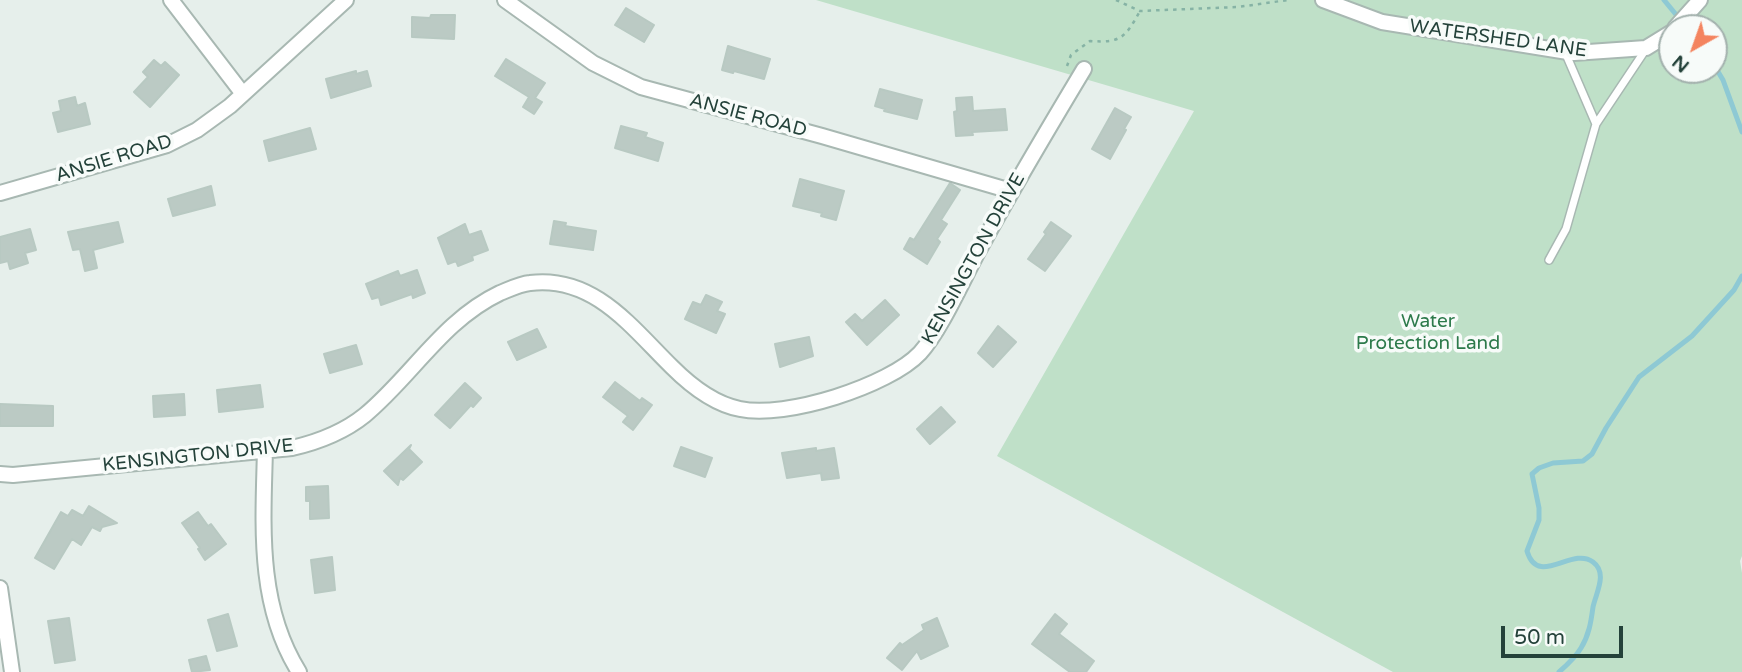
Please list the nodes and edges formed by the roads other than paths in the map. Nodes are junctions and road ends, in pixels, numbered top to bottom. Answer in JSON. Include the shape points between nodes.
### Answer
{"nodes":[{"id":1,"x":171,"y":0,"type":"edge"},
{"id":2,"x":346,"y":0,"type":"edge"},
{"id":3,"x":505,"y":0,"type":"edge"},
{"id":4,"x":1323,"y":0,"type":"edge"},
{"id":5,"x":1658,"y":40,"type":"edge"},
{"id":6,"x":1646,"y":48,"type":"junction"},
{"id":7,"x":1565,"y":51,"type":"junction"},
{"id":8,"x":1084,"y":69,"type":"dead end"},
{"id":9,"x":243,"y":94,"type":"junction"},
{"id":10,"x":1596,"y":124,"type":"junction"},
{"id":11,"x":1011,"y":191,"type":"junction"},
{"id":12,"x":0,"y":193,"type":"edge"},
{"id":13,"x":1549,"y":260,"type":"dead end"},
{"id":14,"x":265,"y":450,"type":"junction"},
{"id":15,"x":0,"y":474,"type":"edge"},
{"id":16,"x":0,"y":588,"type":"edge"},
{"id":17,"x":12,"y":672,"type":"edge"},
{"id":18,"x":299,"y":672,"type":"edge"}],
"edges":[{"from":1,"to":9,"type":"street"},
{"from":2,"to":9,"type":"street","name":"ANSIE ROAD"},
{"from":3,"to":11,"type":"street","name":"ANSIE ROAD","via":[[593,63],[641,87]]},
{"from":4,"to":7,"type":"street","name":"WATERSHED LANE","via":[[1382,22]]},
{"from":5,"to":6,"type":"street","name":"WATERSHED LANE"},
{"from":6,"to":7,"type":"street","name":"WATERSHED LANE"},
{"from":6,"to":10,"type":"lane"},
{"from":7,"to":10,"type":"lane"},
{"from":8,"to":11,"type":"street","name":"KENSINGTON DRIVE"},
{"from":9,"to":12,"type":"street","name":"ANSIE ROAD","via":[[207,124],[167,145]]},
{"from":10,"to":13,"type":"lane","via":[[1566,229]]},
{"from":11,"to":14,"type":"street","name":"KENSINGTON DRIVE","via":[[921,352],[896,373],[848,393],[774,410],[733,408],[687,381],[627,320],[598,299],[566,285],[528,283],[483,301],[463,315],[354,422],[323,439]]},
{"from":14,"to":15,"type":"street","name":"KENSINGTON DRIVE"},
{"from":14,"to":18,"type":"street","via":[[268,591],[277,629]]},
{"from":16,"to":17,"type":"street"}]}
